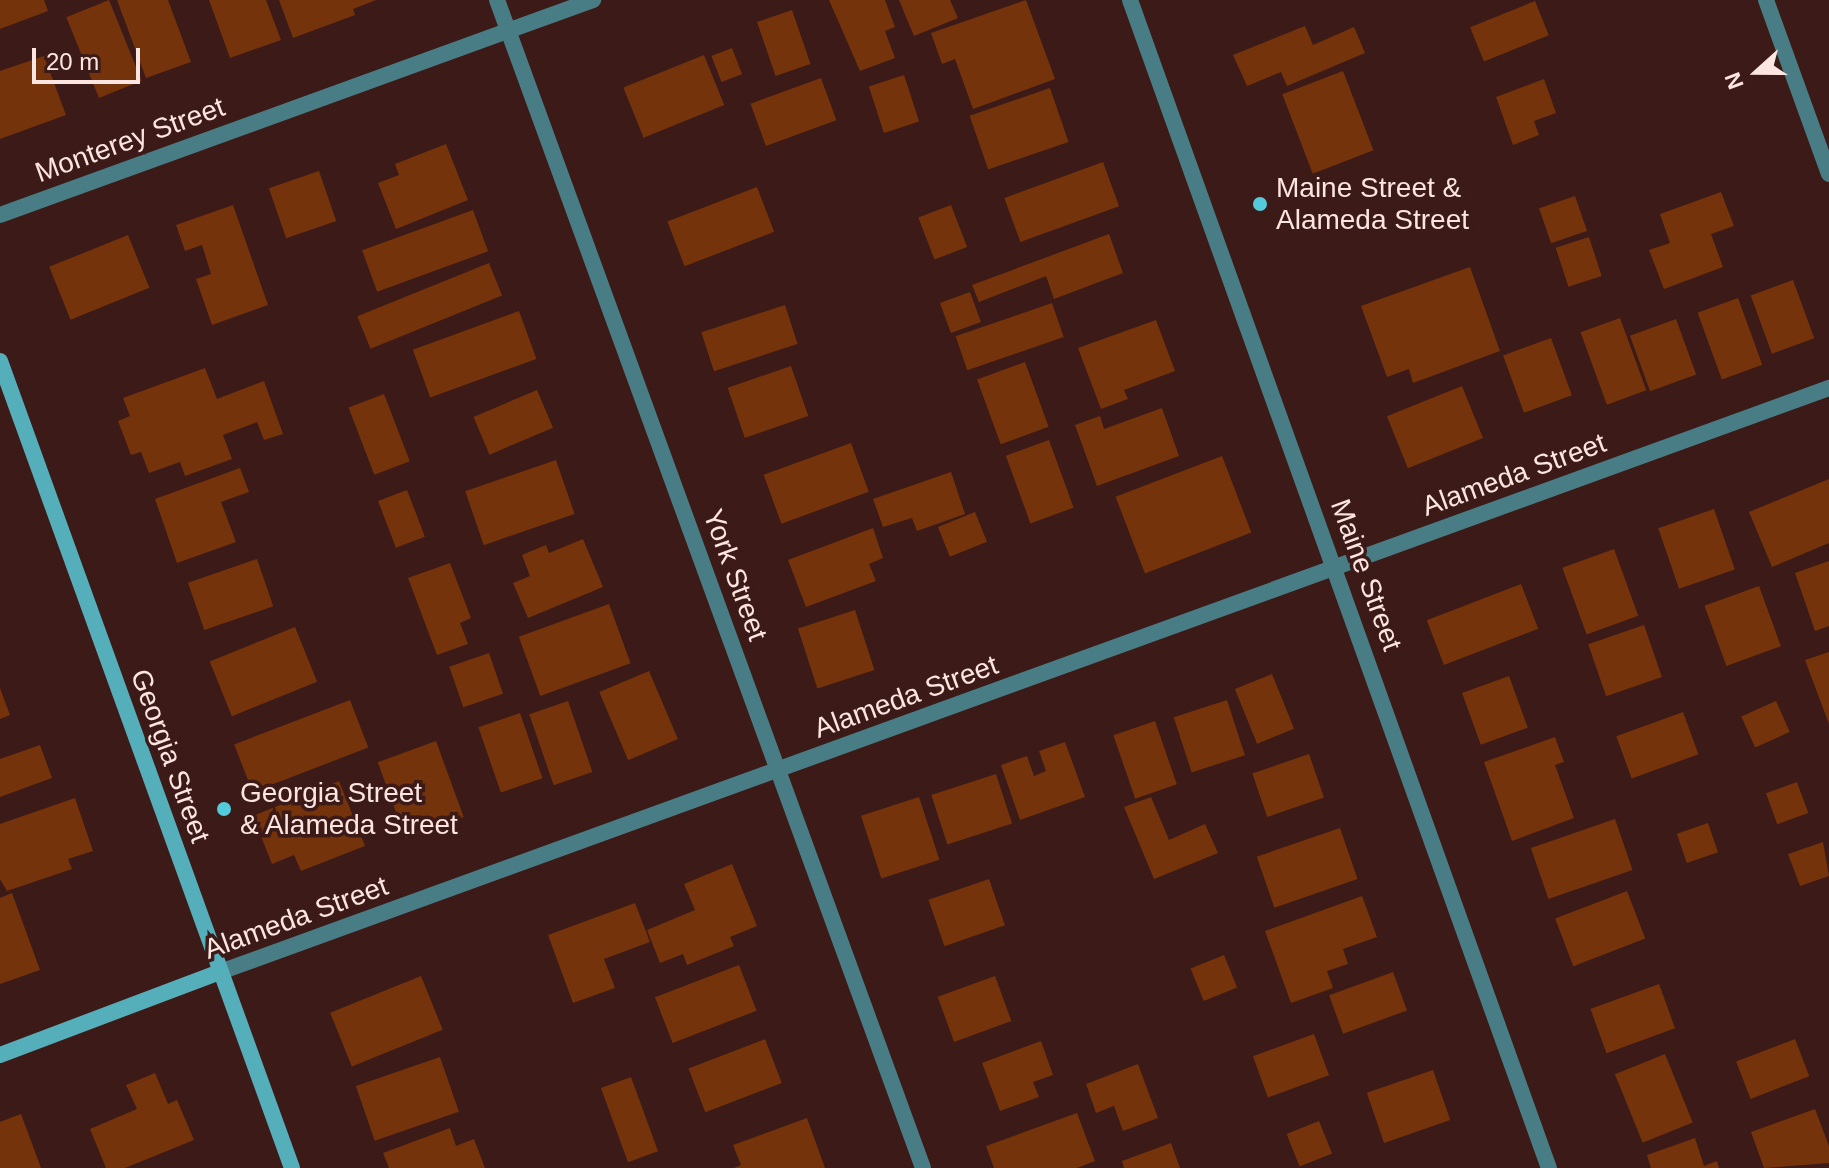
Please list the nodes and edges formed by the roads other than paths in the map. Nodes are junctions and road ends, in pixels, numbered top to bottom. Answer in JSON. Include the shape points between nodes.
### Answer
{"nodes":[{"id":1,"x":497,"y":0,"type":"edge"},
{"id":2,"x":593,"y":0,"type":"edge"},
{"id":3,"x":1130,"y":0,"type":"edge"},
{"id":4,"x":1766,"y":0,"type":"edge"},
{"id":5,"x":509,"y":31,"type":"junction"},
{"id":6,"x":1829,"y":174,"type":"edge"},
{"id":7,"x":0,"y":215,"type":"edge"},
{"id":8,"x":0,"y":361,"type":"edge"},
{"id":9,"x":1829,"y":388,"type":"edge"},
{"id":10,"x":1337,"y":568,"type":"junction"},
{"id":11,"x":779,"y":771,"type":"junction"},
{"id":12,"x":220,"y":972,"type":"junction"},
{"id":13,"x":0,"y":1055,"type":"edge"},
{"id":14,"x":292,"y":1168,"type":"edge"},
{"id":15,"x":923,"y":1168,"type":"edge"},
{"id":16,"x":1549,"y":1168,"type":"edge"}],
"edges":[{"from":1,"to":5,"type":"street","name":"York Street"},
{"from":2,"to":5,"type":"street","name":"Monterey Street"},
{"from":3,"to":10,"type":"street","name":"Maine Street"},
{"from":4,"to":6,"type":"street"},
{"from":5,"to":7,"type":"street","name":"Monterey Street"},
{"from":5,"to":11,"type":"street","name":"York Street"},
{"from":8,"to":12,"type":"main road","name":"Georgia Street"},
{"from":9,"to":10,"type":"street","name":"Alameda Street"},
{"from":10,"to":11,"type":"street","name":"Alameda Street"},
{"from":10,"to":16,"type":"street","name":"Maine Street"},
{"from":11,"to":12,"type":"street","name":"Alameda Street"},
{"from":11,"to":15,"type":"street","name":"York Street"},
{"from":12,"to":13,"type":"main road","name":"Alameda Street"},
{"from":12,"to":14,"type":"main road","name":"Georgia Street"}]}
